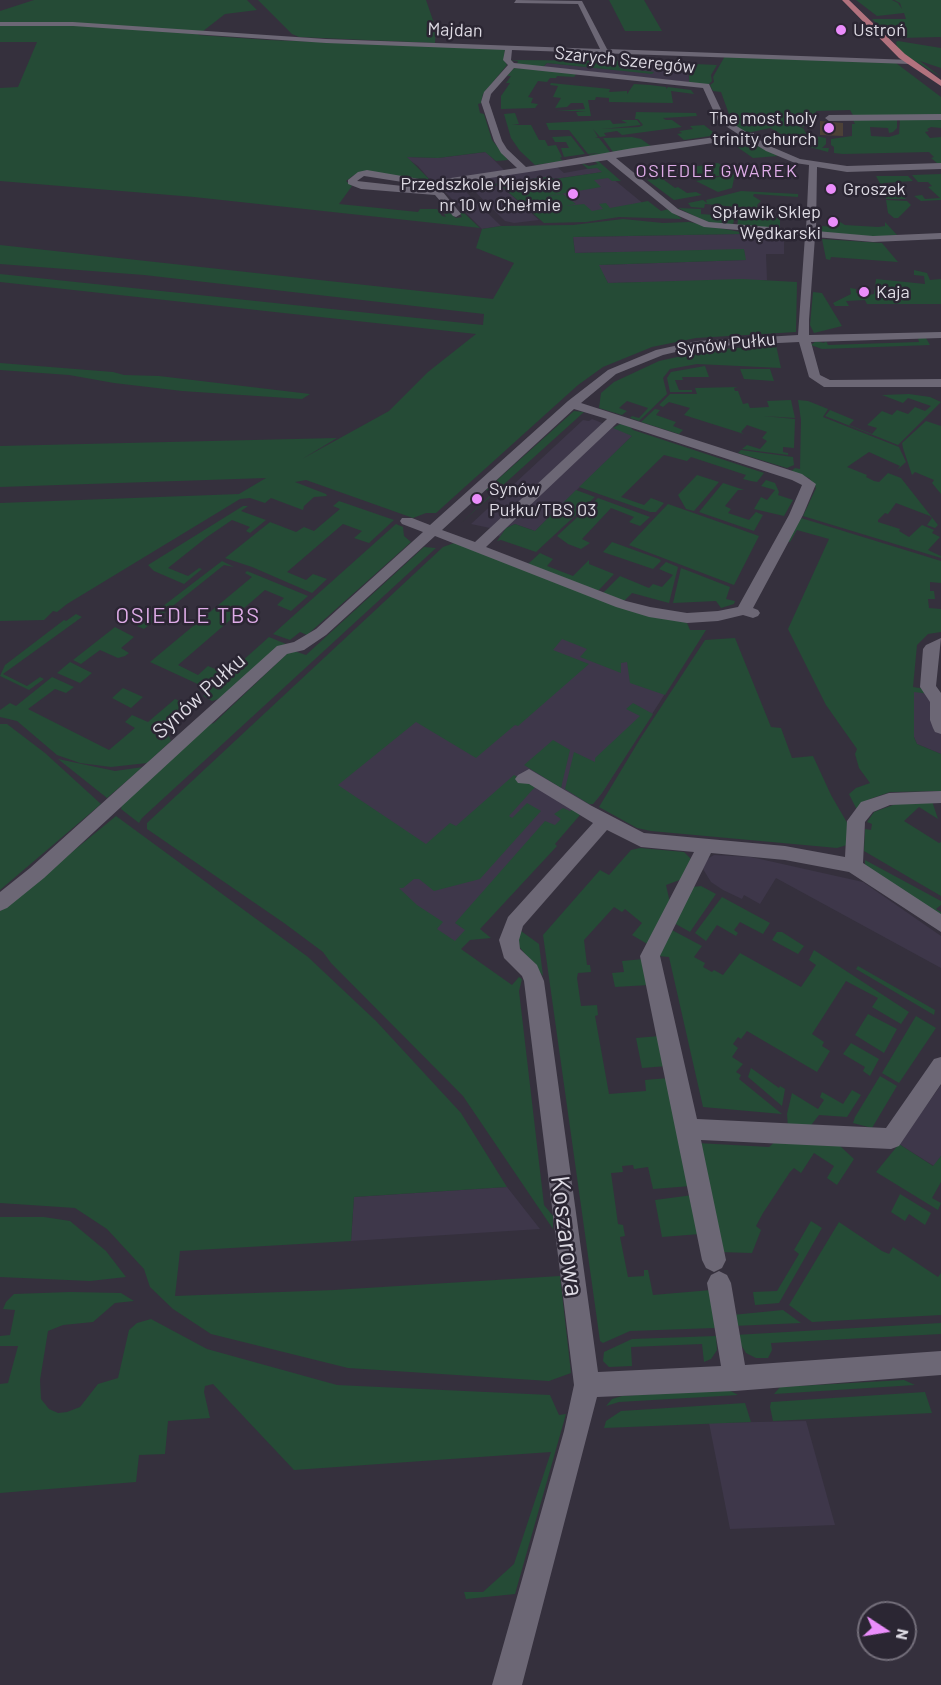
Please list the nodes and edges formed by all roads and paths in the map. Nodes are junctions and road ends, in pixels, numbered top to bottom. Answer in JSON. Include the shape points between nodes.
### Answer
{"nodes":[{"id":1,"x":845,"y":0,"type":"edge"},
{"id":2,"x":516,"y":2,"type":"dead end"},
{"id":3,"x":0,"y":24,"type":"edge"},
{"id":4,"x":509,"y":47,"type":"junction"},
{"id":5,"x":604,"y":50,"type":"junction"},
{"id":6,"x":909,"y":62,"type":"junction"},
{"id":7,"x":512,"y":65,"type":"junction"},
{"id":8,"x":941,"y":84,"type":"edge"},
{"id":9,"x":941,"y":117,"type":"edge"},
{"id":10,"x":829,"y":118,"type":"dead end"},
{"id":11,"x":744,"y":136,"type":"junction"},
{"id":12,"x":608,"y":156,"type":"junction"},
{"id":13,"x":813,"y":165,"type":"junction"},
{"id":14,"x":939,"y":166,"type":"edge"},
{"id":15,"x":524,"y":170,"type":"junction"},
{"id":16,"x":431,"y":184,"type":"junction"},
{"id":17,"x":438,"y":192,"type":"junction"},
{"id":18,"x":456,"y":214,"type":"dead end"},
{"id":19,"x":811,"y":234,"type":"junction"},
{"id":20,"x":941,"y":236,"type":"edge"},
{"id":21,"x":941,"y":335,"type":"edge"},
{"id":22,"x":804,"y":338,"type":"junction"},
{"id":23,"x":941,"y":383,"type":"edge"},
{"id":24,"x":572,"y":404,"type":"junction"},
{"id":25,"x":615,"y":418,"type":"junction"},
{"id":26,"x":407,"y":521,"type":"dead end"},
{"id":27,"x":433,"y":531,"type":"junction"},
{"id":28,"x":477,"y":548,"type":"junction"},
{"id":29,"x":941,"y":643,"type":"edge"},
{"id":30,"x":941,"y":728,"type":"edge"},
{"id":31,"x":524,"y":779,"type":"dead end"},
{"id":32,"x":941,"y":797,"type":"edge"},
{"id":33,"x":605,"y":821,"type":"junction"},
{"id":34,"x":705,"y":847,"type":"junction"},
{"id":35,"x":854,"y":866,"type":"junction"},
{"id":36,"x":0,"y":903,"type":"edge"},
{"id":37,"x":941,"y":924,"type":"edge"},
{"id":38,"x":941,"y":1066,"type":"edge"},
{"id":39,"x":688,"y":1129,"type":"junction"},
{"id":40,"x":941,"y":1363,"type":"edge"},
{"id":41,"x":735,"y":1378,"type":"junction"},
{"id":42,"x":587,"y":1385,"type":"junction"},
{"id":43,"x":507,"y":1685,"type":"edge"}],
"edges":[{"from":1,"to":6,"type":"main road"},
{"from":2,"to":5,"type":"street","via":[[580,2]]},
{"from":3,"to":4,"type":"street","name":"Majdan","via":[[72,24],[326,41]]},
{"from":4,"to":5,"type":"street","name":"Majdan"},
{"from":4,"to":7,"type":"street","via":[[507,60]]},
{"from":5,"to":6,"type":"street","name":"Majdan"},
{"from":6,"to":8,"type":"main road"},
{"from":7,"to":11,"type":"street","name":"Szarych Szeregów","via":[[706,86],[721,119]]},
{"from":7,"to":15,"type":"street","via":[[486,102],[498,141]]},
{"from":9,"to":10,"type":"street"},
{"from":11,"to":12,"type":"street"},
{"from":11,"to":13,"type":"street","name":"Szarych Szeregów","via":[[783,156]]},
{"from":11,"to":14,"type":"street","name":"Szarych Szeregów","via":[[760,135],[794,151],[831,161],[926,160]]},
{"from":12,"to":15,"type":"street"},
{"from":12,"to":19,"type":"street","via":[[667,205],[707,225]]},
{"from":13,"to":14,"type":"street","name":"Szarych Szeregów","via":[[858,170]]},
{"from":13,"to":19,"type":"street"},
{"from":15,"to":16,"type":"street"},
{"from":16,"to":17,"type":"street"},
{"from":16,"to":17,"type":"street","via":[[367,173],[351,182]]},
{"from":17,"to":18,"type":"street"},
{"from":19,"to":20,"type":"street","via":[[873,239]]},
{"from":19,"to":22,"type":"street","via":[[805,277]]},
{"from":21,"to":22,"type":"street","name":"Synów Pułku"},
{"from":22,"to":23,"type":"street","via":[[815,377],[828,384]]},
{"from":22,"to":24,"type":"street","name":"Synów Pułku","via":[[729,341],[660,352],[612,372]]},
{"from":24,"to":25,"type":"street"},
{"from":24,"to":27,"type":"street","name":"Synów Pułku"},
{"from":25,"to":28,"type":"street"},
{"from":25,"to":28,"type":"street","via":[[809,484],[748,610],[693,618],[649,612]]},
{"from":26,"to":27,"type":"street"},
{"from":27,"to":28,"type":"street"},
{"from":27,"to":36,"type":"street","name":"Synów Pułku","via":[[315,637],[282,650]]},
{"from":29,"to":30,"type":"street","via":[[930,649],[928,687],[938,701]]},
{"from":31,"to":33,"type":"street","via":[[529,775]]},
{"from":32,"to":35,"type":"street","via":[[889,799],[867,807],[856,821]]},
{"from":33,"to":34,"type":"street","via":[[641,840]]},
{"from":33,"to":42,"type":"street","name":"Koszarowa","via":[[515,922],[509,940],[511,952],[530,971],[534,981]]},
{"from":34,"to":35,"type":"street","via":[[785,853]]},
{"from":34,"to":39,"type":"street","via":[[650,956]]},
{"from":35,"to":37,"type":"street"},
{"from":38,"to":39,"type":"street","via":[[891,1139]]},
{"from":39,"to":41,"type":"street"},
{"from":40,"to":41,"type":"street"},
{"from":41,"to":42,"type":"street"},
{"from":42,"to":43,"type":"street","name":"Koszarowa"}]}
